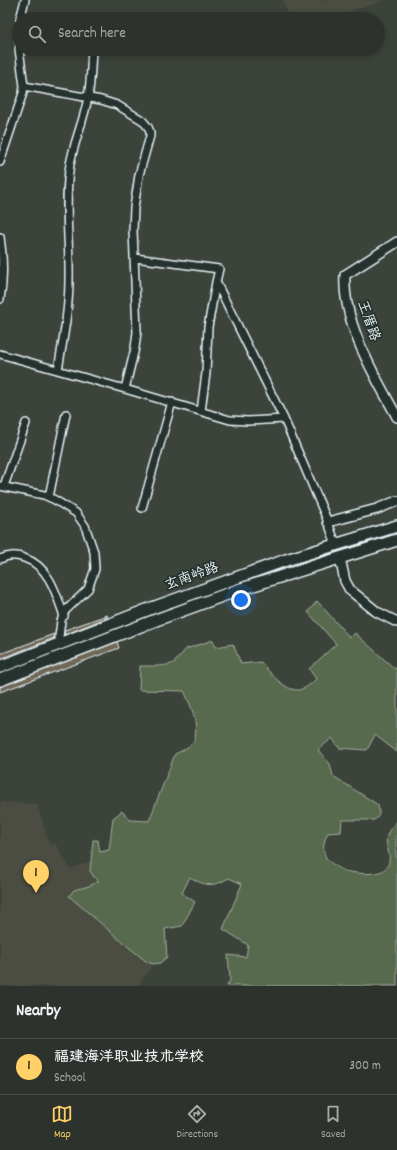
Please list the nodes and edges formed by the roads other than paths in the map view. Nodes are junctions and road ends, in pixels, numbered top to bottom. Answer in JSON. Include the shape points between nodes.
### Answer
{"nodes":[{"id":1,"x":25,"y":0,"type":"edge"},
{"id":2,"x":22,"y":12,"type":"edge"},
{"id":3,"x":20,"y":56,"type":"edge"},
{"id":4,"x":91,"y":56,"type":"edge"},
{"id":5,"x":24,"y":86,"type":"junction"},
{"id":6,"x":88,"y":98,"type":"junction"},
{"id":7,"x":0,"y":162,"type":"edge"},
{"id":8,"x":0,"y":237,"type":"edge"},
{"id":9,"x":397,"y":242,"type":"edge"},
{"id":10,"x":135,"y":258,"type":"junction"},
{"id":11,"x":216,"y":282,"type":"junction"},
{"id":12,"x":0,"y":299,"type":"edge"},
{"id":13,"x":0,"y":354,"type":"edge"},
{"id":14,"x":58,"y":370,"type":"junction"},
{"id":15,"x":125,"y":388,"type":"junction"},
{"id":16,"x":172,"y":402,"type":"junction"},
{"id":17,"x":201,"y":411,"type":"junction"},
{"id":18,"x":66,"y":414,"type":"dead end"},
{"id":19,"x":397,"y":417,"type":"edge"},
{"id":20,"x":284,"y":419,"type":"junction"},
{"id":21,"x":26,"y":423,"type":"dead end"},
{"id":22,"x":2,"y":486,"type":"edge"},
{"id":23,"x":49,"y":497,"type":"junction"},
{"id":24,"x":397,"y":501,"type":"edge"},
{"id":25,"x":142,"y":508,"type":"dead end"},
{"id":26,"x":328,"y":522,"type":"junction"},
{"id":27,"x":397,"y":526,"type":"edge"},
{"id":28,"x":397,"y":540,"type":"edge"},
{"id":29,"x":336,"y":545,"type":"junction"},
{"id":30,"x":340,"y":558,"type":"junction"},
{"id":31,"x":0,"y":559,"type":"edge"},
{"id":32,"x":64,"y":616,"type":"junction"},
{"id":33,"x":397,"y":622,"type":"edge"},
{"id":34,"x":59,"y":636,"type":"dead end"},
{"id":35,"x":0,"y":667,"type":"edge"},
{"id":36,"x":0,"y":680,"type":"edge"}],
"edges":[{"from":1,"to":2,"type":"street"},
{"from":3,"to":5,"type":"street"},
{"from":4,"to":6,"type":"street"},
{"from":5,"to":6,"type":"street"},
{"from":5,"to":7,"type":"street"},
{"from":6,"to":10,"type":"street","via":[[110,102],[124,108],[142,120],[150,132],[135,197]]},
{"from":6,"to":14,"type":"street","via":[[69,171],[69,294]]},
{"from":8,"to":12,"type":"street","via":[[3,260]]},
{"from":9,"to":19,"type":"street","name":"王厝路","via":[[345,275],[346,301],[356,334]]},
{"from":10,"to":11,"type":"street","via":[[218,269]]},
{"from":10,"to":15,"type":"street","via":[[136,340]]},
{"from":11,"to":17,"type":"street","via":[[208,328]]},
{"from":11,"to":20,"type":"street"},
{"from":13,"to":14,"type":"street"},
{"from":14,"to":15,"type":"street"},
{"from":15,"to":16,"type":"street"},
{"from":16,"to":17,"type":"street"},
{"from":16,"to":25,"type":"street"},
{"from":17,"to":20,"type":"street","via":[[239,421]]},
{"from":18,"to":23,"type":"street"},
{"from":20,"to":26,"type":"street"},
{"from":21,"to":22,"type":"street"},
{"from":22,"to":23,"type":"street"},
{"from":23,"to":32,"type":"street","via":[[76,513],[85,526],[94,552],[95,569],[88,589],[65,611]]},
{"from":24,"to":26,"type":"street"},
{"from":26,"to":29,"type":"street"},
{"from":27,"to":29,"type":"main road","name":"玄南岭路"},
{"from":28,"to":30,"type":"main road","name":"玄南岭路"},
{"from":29,"to":35,"type":"main road","name":"玄南岭路","via":[[152,608]]},
{"from":30,"to":33,"type":"street","via":[[345,581],[350,590],[377,612]]},
{"from":30,"to":36,"type":"main road","name":"玄南岭路","via":[[214,599]]},
{"from":31,"to":32,"type":"street","via":[[16,555],[32,561],[44,571],[56,591]]},
{"from":32,"to":34,"type":"street"}]}
